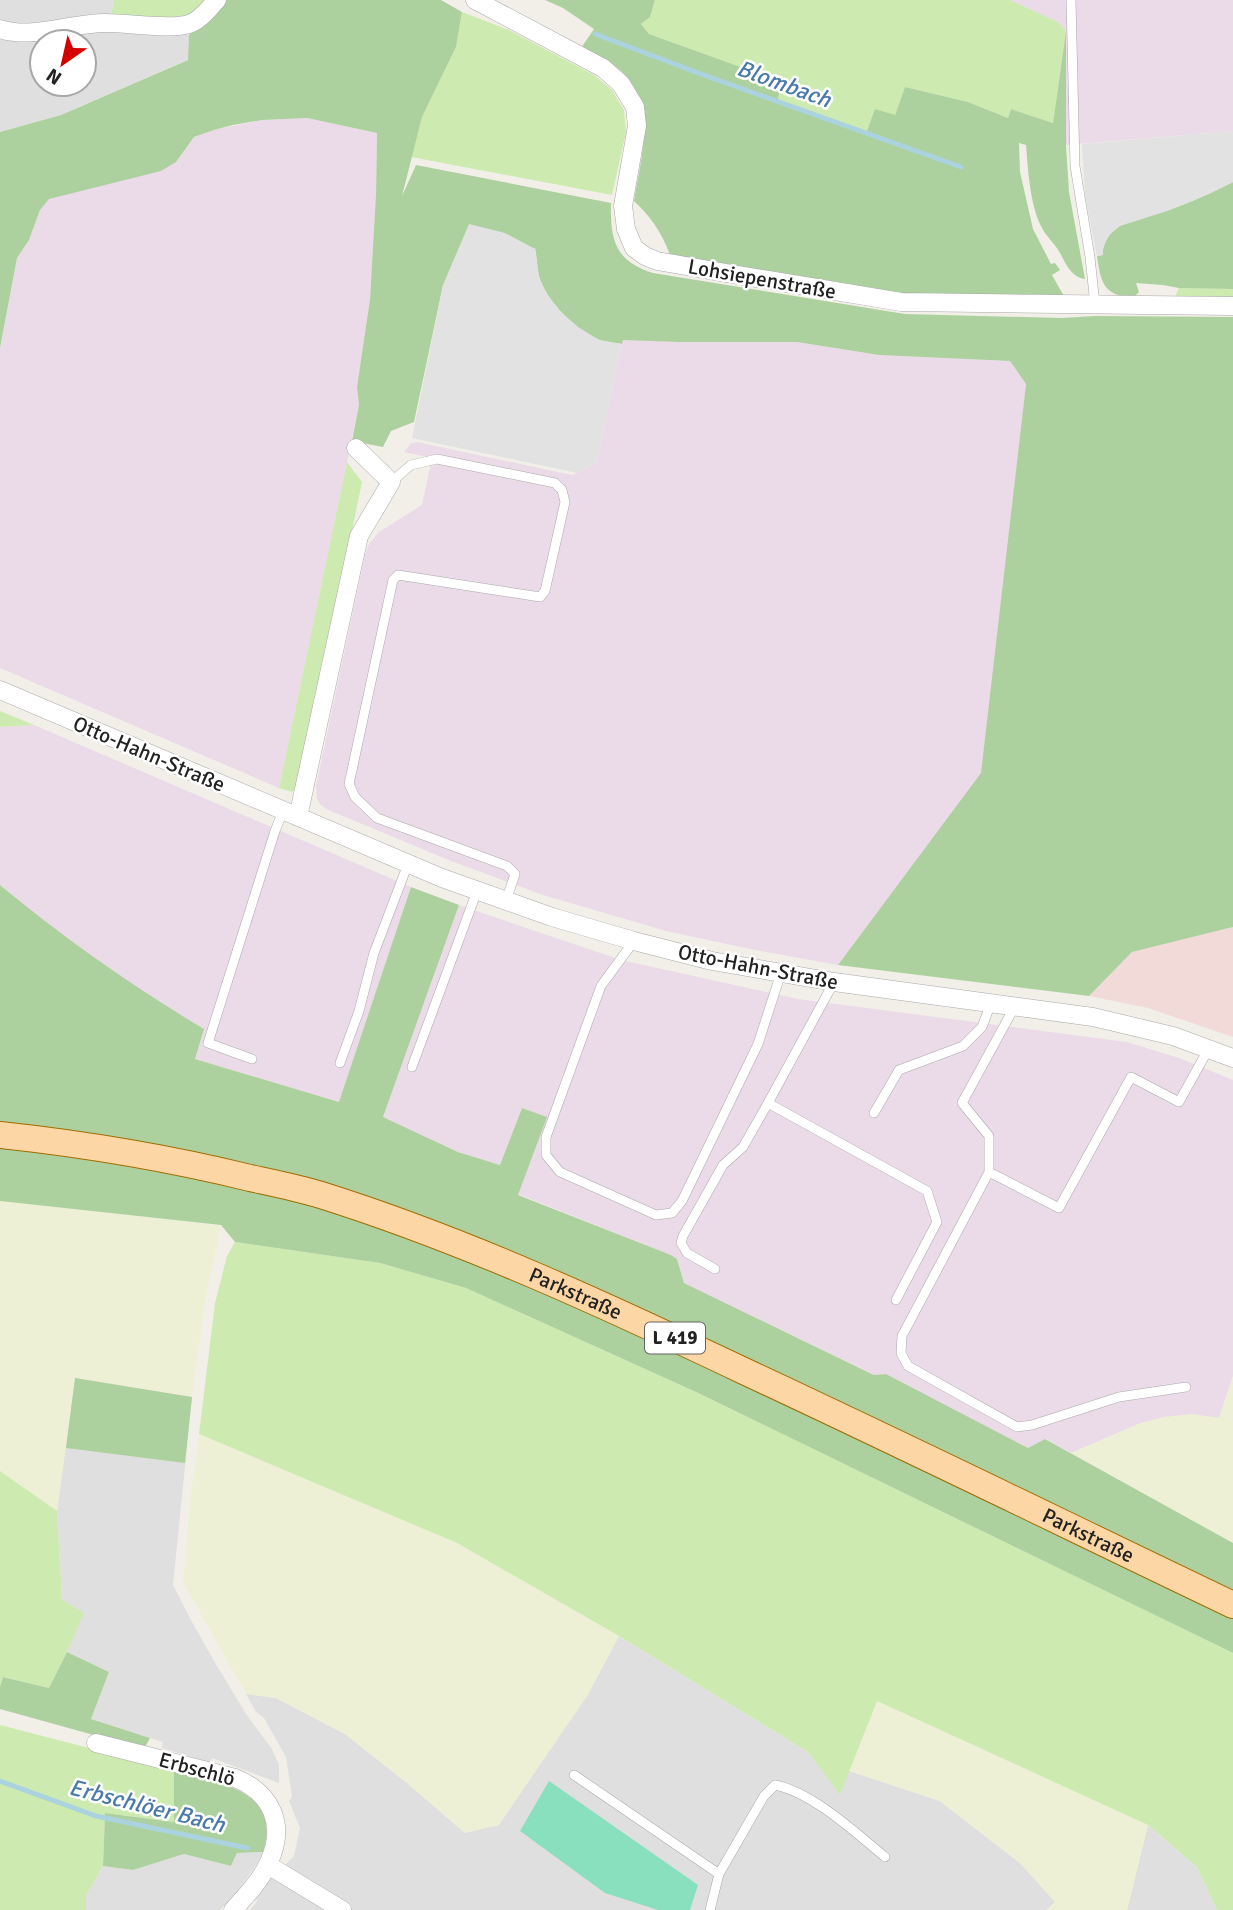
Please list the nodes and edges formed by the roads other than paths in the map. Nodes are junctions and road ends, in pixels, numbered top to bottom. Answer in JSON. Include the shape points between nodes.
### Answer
{"nodes":[{"id":1,"x":217,"y":0,"type":"edge"},
{"id":2,"x":475,"y":0,"type":"edge"},
{"id":3,"x":1071,"y":0,"type":"edge"},
{"id":4,"x":0,"y":29,"type":"edge"},
{"id":5,"x":1095,"y":305,"type":"junction"},
{"id":6,"x":1233,"y":306,"type":"edge"},
{"id":7,"x":356,"y":448,"type":"dead end"},
{"id":8,"x":391,"y":482,"type":"junction"},
{"id":9,"x":0,"y":690,"type":"edge"},
{"id":10,"x":291,"y":814,"type":"junction"},
{"id":11,"x":408,"y":864,"type":"junction"},
{"id":12,"x":477,"y":891,"type":"junction"},
{"id":13,"x":505,"y":901,"type":"junction"},
{"id":14,"x":634,"y":941,"type":"junction"},
{"id":15,"x":781,"y":974,"type":"junction"},
{"id":16,"x":834,"y":982,"type":"junction"},
{"id":17,"x":991,"y":1003,"type":"junction"},
{"id":18,"x":1015,"y":1006,"type":"junction"},
{"id":19,"x":1209,"y":1048,"type":"junction"},
{"id":20,"x":1233,"y":1058,"type":"edge"},
{"id":21,"x":252,"y":1059,"type":"dead end"},
{"id":22,"x":340,"y":1063,"type":"dead end"},
{"id":23,"x":412,"y":1066,"type":"dead end"},
{"id":24,"x":768,"y":1103,"type":"junction"},
{"id":25,"x":874,"y":1113,"type":"dead end"},
{"id":26,"x":0,"y":1135,"type":"edge"},
{"id":27,"x":989,"y":1172,"type":"junction"},
{"id":28,"x":715,"y":1269,"type":"dead end"},
{"id":29,"x":896,"y":1300,"type":"dead end"},
{"id":30,"x":1186,"y":1387,"type":"dead end"},
{"id":31,"x":1233,"y":1605,"type":"edge"},
{"id":32,"x":96,"y":1743,"type":"dead end"},
{"id":33,"x":574,"y":1775,"type":"dead end"},
{"id":34,"x":885,"y":1857,"type":"dead end"},
{"id":35,"x":268,"y":1865,"type":"junction"},
{"id":36,"x":719,"y":1874,"type":"junction"},
{"id":37,"x":233,"y":1910,"type":"edge"},
{"id":38,"x":342,"y":1910,"type":"edge"},
{"id":39,"x":710,"y":1910,"type":"edge"}],
"edges":[{"from":1,"to":4,"type":"street","via":[[196,21],[176,26],[104,22],[43,31]]},
{"from":2,"to":5,"type":"street","name":"Lohsiepenstraße","via":[[603,68],[621,84],[635,107],[637,126],[623,206],[626,229],[634,248],[645,256],[901,302]]},
{"from":3,"to":5,"type":"lane","via":[[1074,148]]},
{"from":5,"to":6,"type":"street","name":"Lohsiepenstraße"},
{"from":7,"to":8,"type":"street"},
{"from":8,"to":10,"type":"street","via":[[359,536]]},
{"from":8,"to":13,"type":"lane","via":[[411,465],[437,459],[555,483],[562,490],[565,502],[540,597],[398,575],[393,580],[349,784],[355,797],[377,818],[507,866],[515,874]]},
{"from":9,"to":10,"type":"street","name":"Otto-Hahn-Straße"},
{"from":10,"to":11,"type":"street","name":"Otto-Hahn-Straße"},
{"from":10,"to":21,"type":"lane","via":[[275,831],[208,1043]]},
{"from":11,"to":12,"type":"street","name":"Otto-Hahn-Straße"},
{"from":11,"to":22,"type":"lane"},
{"from":12,"to":13,"type":"street","name":"Otto-Hahn-Straße"},
{"from":12,"to":23,"type":"lane"},
{"from":13,"to":14,"type":"street","name":"Otto-Hahn-Straße"},
{"from":14,"to":15,"type":"street","name":"Otto-Hahn-Straße"},
{"from":14,"to":15,"type":"lane","via":[[601,986],[546,1137],[547,1155],[560,1172],[656,1215],[673,1213],[682,1201],[758,1044]]},
{"from":15,"to":16,"type":"street","name":"Otto-Hahn-Straße"},
{"from":16,"to":17,"type":"street","name":"Otto-Hahn-Straße"},
{"from":16,"to":24,"type":"lane"},
{"from":17,"to":18,"type":"street","name":"Otto-Hahn-Straße"},
{"from":17,"to":25,"type":"lane","via":[[982,1027],[963,1046],[899,1070]]},
{"from":18,"to":19,"type":"street","name":"Otto-Hahn-Straße","via":[[1133,1025]]},
{"from":18,"to":27,"type":"lane","via":[[962,1103],[989,1136]]},
{"from":19,"to":20,"type":"street","name":"Otto-Hahn-Straße"},
{"from":19,"to":27,"type":"lane","via":[[1179,1102],[1131,1077],[1059,1208]]},
{"from":24,"to":28,"type":"lane","via":[[743,1147],[723,1165],[681,1243],[687,1253]]},
{"from":24,"to":29,"type":"lane","via":[[927,1191],[937,1222]]},
{"from":26,"to":31,"type":"main road","name":"Parkstraße","number":"L 419","via":[[223,1171],[317,1194],[416,1227],[673,1338]]},
{"from":27,"to":30,"type":"lane","via":[[902,1336],[901,1353],[908,1366],[1017,1427],[1119,1397]]},
{"from":32,"to":35,"type":"street","name":"Erbschlö","via":[[249,1784],[274,1815],[276,1837]]},
{"from":33,"to":36,"type":"lane"},
{"from":34,"to":36,"type":"lane","via":[[821,1807],[775,1785]]},
{"from":35,"to":37,"type":"street","name":"Erbschlö"},
{"from":35,"to":38,"type":"street"},
{"from":36,"to":39,"type":"lane"}]}
